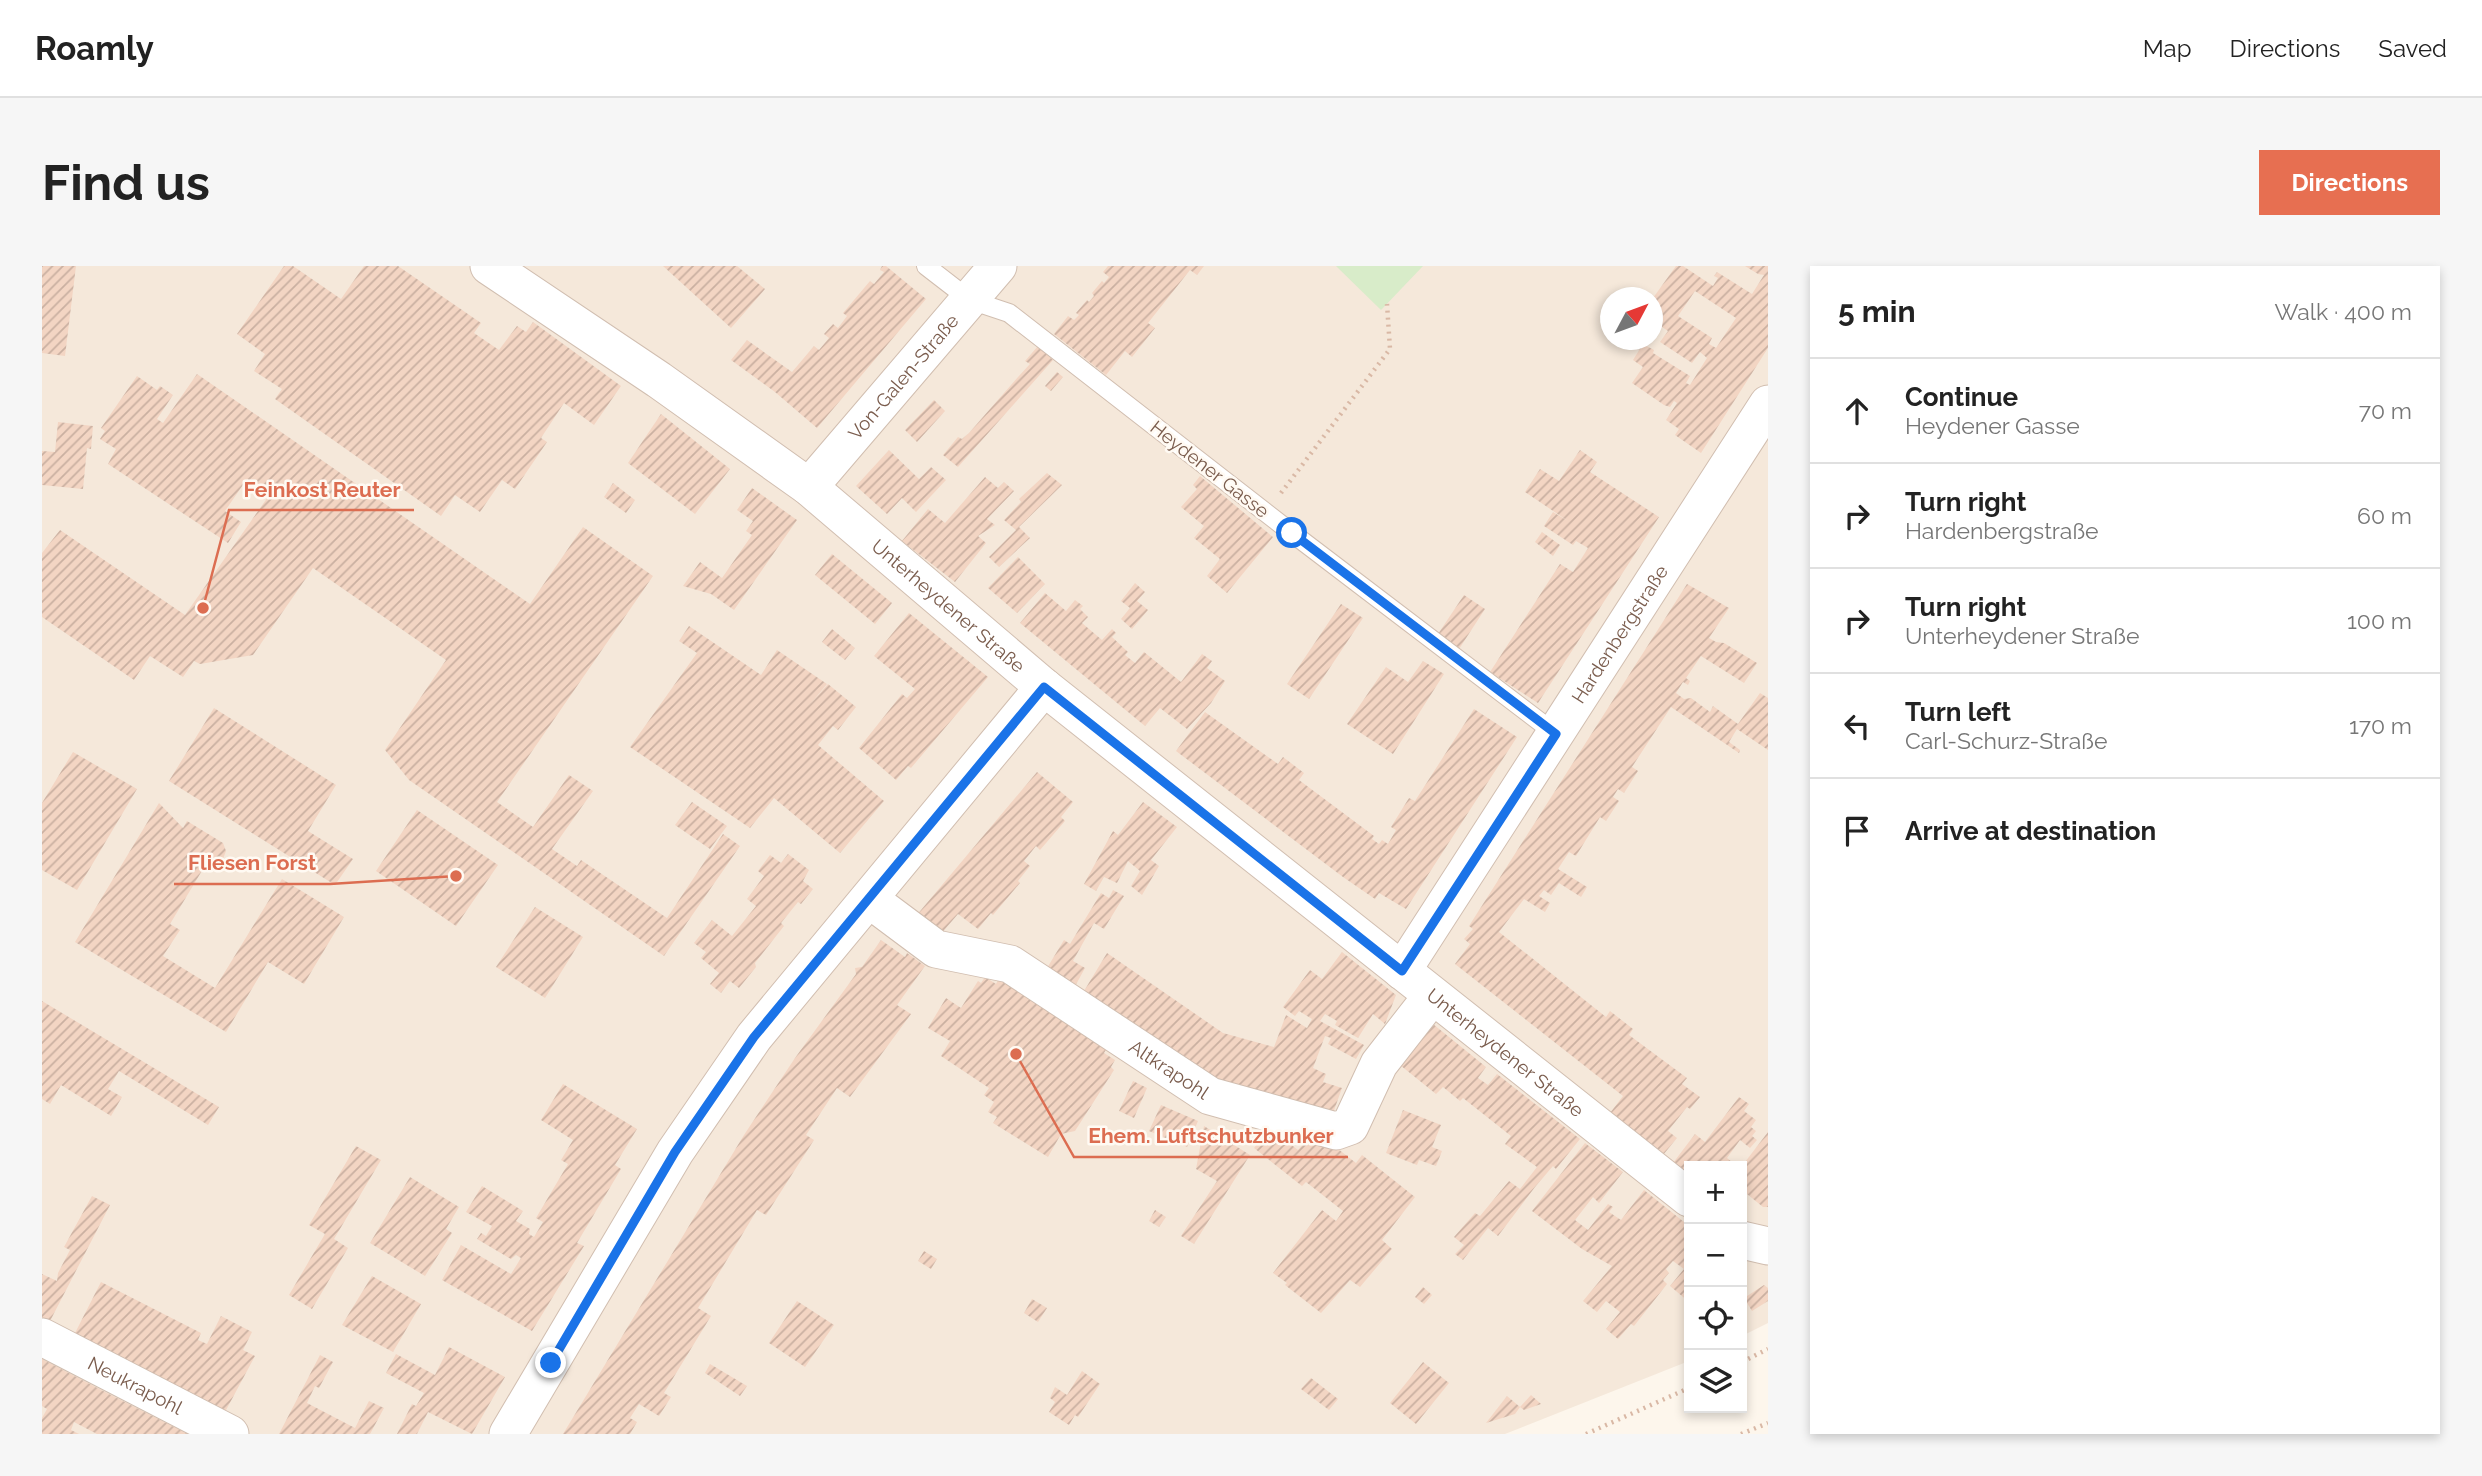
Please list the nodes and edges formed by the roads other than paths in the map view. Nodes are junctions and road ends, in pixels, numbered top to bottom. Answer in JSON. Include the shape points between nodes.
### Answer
{"nodes":[{"id":1,"x":489,"y":266,"type":"edge"},
{"id":2,"x":926,"y":266,"type":"edge"},
{"id":3,"x":999,"y":266,"type":"edge"},
{"id":4,"x":970,"y":300,"type":"junction"},
{"id":5,"x":1762,"y":426,"type":"edge"},
{"id":6,"x":809,"y":487,"type":"junction"},
{"id":7,"x":1044,"y":687,"type":"junction"},
{"id":8,"x":1556,"y":734,"type":"junction"},
{"id":9,"x":869,"y":899,"type":"junction"},
{"id":10,"x":1402,"y":971,"type":"junction"},
{"id":11,"x":1432,"y":996,"type":"junction"},
{"id":12,"x":1684,"y":1194,"type":"edge"},
{"id":13,"x":1747,"y":1241,"type":"edge"},
{"id":14,"x":1768,"y":1246,"type":"edge"},
{"id":15,"x":42,"y":1336,"type":"edge"},
{"id":16,"x":230,"y":1434,"type":"edge"},
{"id":17,"x":508,"y":1434,"type":"edge"}],
"edges":[{"from":1,"to":6,"type":"street","name":"Unterheydener Straße"},
{"from":2,"to":4,"type":"lane","name":"Heydener Gasse"},
{"from":3,"to":4,"type":"street","name":"Von-Galen-Straße"},
{"from":4,"to":6,"type":"street","name":"Von-Galen-Straße"},
{"from":4,"to":8,"type":"lane","name":"Heydener Gasse","via":[[1009,313]]},
{"from":5,"to":8,"type":"street","name":"Hardenbergstraße"},
{"from":6,"to":7,"type":"street","name":"Unterheydener Straße"},
{"from":7,"to":9,"type":"street"},
{"from":7,"to":10,"type":"street","name":"Unterheydener Straße"},
{"from":8,"to":10,"type":"street","name":"Hardenbergstraße"},
{"from":9,"to":11,"type":"street","name":"Altkrapohl","via":[[936,949],[1010,964],[1210,1096],[1336,1131],[1350,1126],[1379,1064]]},
{"from":9,"to":17,"type":"street","via":[[754,1037],[675,1152]]},
{"from":10,"to":11,"type":"street","name":"Unterheydener Straße"},
{"from":11,"to":12,"type":"street","name":"Unterheydener Straße"},
{"from":13,"to":14,"type":"street"},
{"from":15,"to":16,"type":"street","name":"Neukrapohl"}]}
